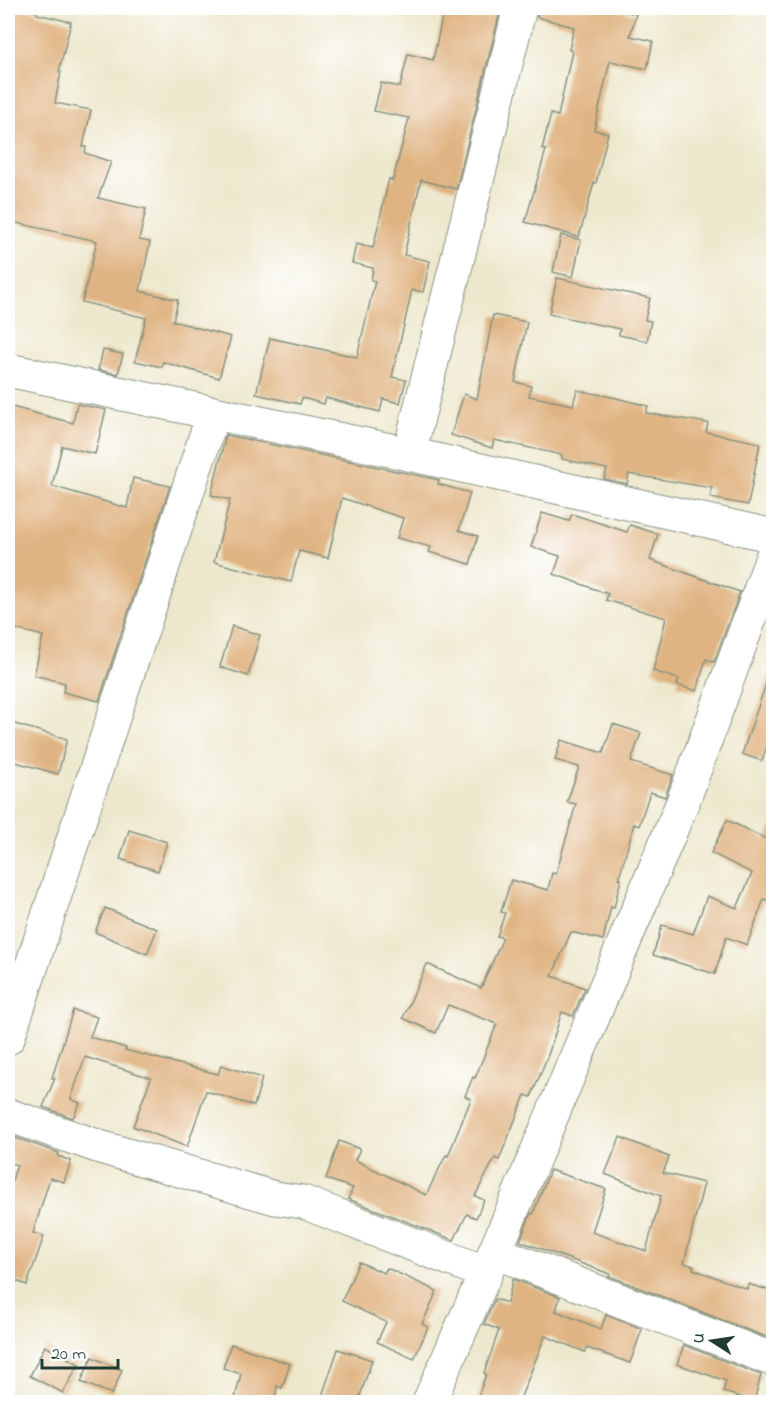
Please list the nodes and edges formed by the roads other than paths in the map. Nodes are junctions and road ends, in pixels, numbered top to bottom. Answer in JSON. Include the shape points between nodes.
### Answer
{"nodes":[{"id":1,"x":520,"y":8,"type":"edge"},
{"id":2,"x":8,"y":370,"type":"edge"},
{"id":3,"x":213,"y":414,"type":"junction"},
{"id":4,"x":410,"y":454,"type":"junction"},
{"id":5,"x":774,"y":536,"type":"edge"},
{"id":6,"x":774,"y":552,"type":"edge"},
{"id":7,"x":8,"y":1038,"type":"edge"},
{"id":8,"x":8,"y":1115,"type":"edge"},
{"id":9,"x":490,"y":1263,"type":"junction"},
{"id":10,"x":774,"y":1359,"type":"edge"},
{"id":11,"x":429,"y":1402,"type":"edge"}],
"edges":[{"from":1,"to":4,"type":"street"},
{"from":2,"to":3,"type":"street"},
{"from":3,"to":4,"type":"street"},
{"from":3,"to":7,"type":"street"},
{"from":4,"to":5,"type":"street"},
{"from":6,"to":9,"type":"street","via":[[679,810]]},
{"from":8,"to":9,"type":"street","via":[[100,1148],[275,1198],[303,1202]]},
{"from":9,"to":10,"type":"street"},
{"from":9,"to":11,"type":"street"}]}
